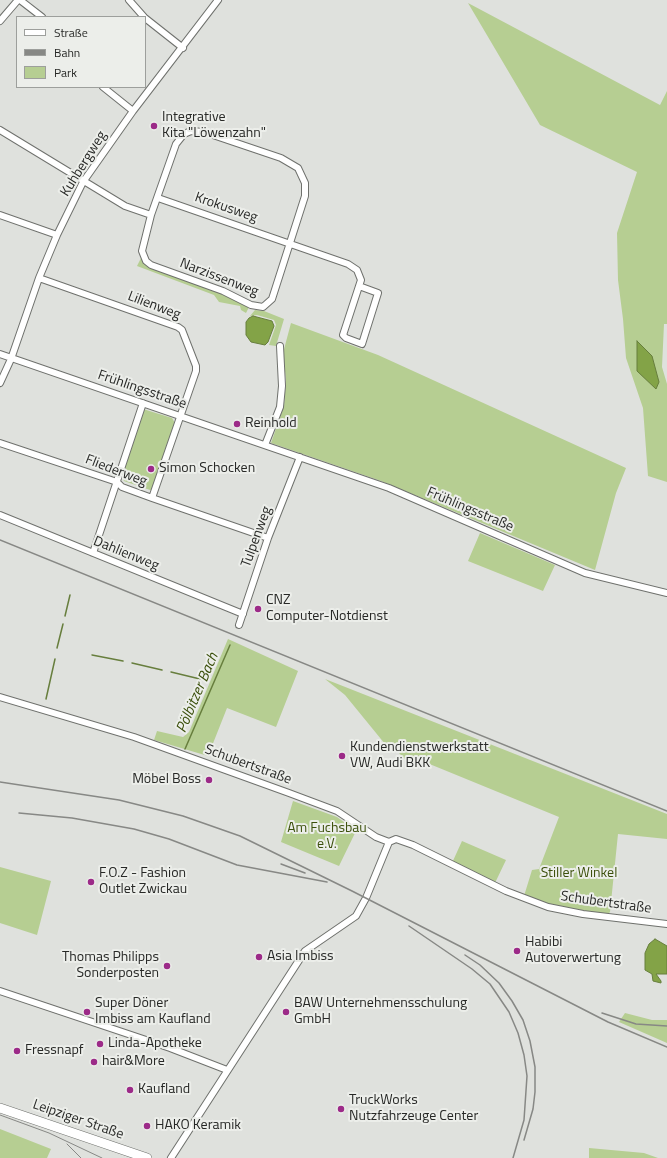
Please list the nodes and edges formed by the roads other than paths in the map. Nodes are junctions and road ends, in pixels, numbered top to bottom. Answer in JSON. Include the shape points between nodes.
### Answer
{"nodes":[{"id":1,"x":19,"y":0,"type":"edge"},
{"id":2,"x":129,"y":0,"type":"edge"},
{"id":3,"x":218,"y":0,"type":"edge"},
{"id":4,"x":41,"y":16,"type":"edge"},
{"id":5,"x":144,"y":16,"type":"edge"},
{"id":6,"x":146,"y":18,"type":"edge"},
{"id":7,"x":0,"y":21,"type":"edge"},
{"id":8,"x":183,"y":48,"type":"junction"},
{"id":9,"x":104,"y":88,"type":"edge"},
{"id":10,"x":133,"y":111,"type":"junction"},
{"id":11,"x":0,"y":130,"type":"edge"},
{"id":12,"x":83,"y":182,"type":"junction"},
{"id":13,"x":158,"y":198,"type":"junction"},
{"id":14,"x":0,"y":215,"type":"edge"},
{"id":15,"x":151,"y":215,"type":"junction"},
{"id":16,"x":57,"y":235,"type":"junction"},
{"id":17,"x":289,"y":243,"type":"junction"},
{"id":18,"x":39,"y":278,"type":"junction"},
{"id":19,"x":359,"y":286,"type":"junction"},
{"id":20,"x":280,"y":346,"type":"dead end"},
{"id":21,"x":0,"y":354,"type":"edge"},
{"id":22,"x":11,"y":359,"type":"junction"},
{"id":23,"x":0,"y":383,"type":"edge"},
{"id":24,"x":143,"y":403,"type":"junction"},
{"id":25,"x":180,"y":416,"type":"junction"},
{"id":26,"x":0,"y":443,"type":"edge"},
{"id":27,"x":265,"y":445,"type":"junction"},
{"id":28,"x":300,"y":457,"type":"junction"},
{"id":29,"x":117,"y":482,"type":"junction"},
{"id":30,"x":152,"y":498,"type":"junction"},
{"id":31,"x":0,"y":515,"type":"edge"},
{"id":32,"x":268,"y":538,"type":"junction"},
{"id":33,"x":92,"y":553,"type":"junction"},
{"id":34,"x":667,"y":593,"type":"edge"},
{"id":35,"x":243,"y":614,"type":"junction"},
{"id":36,"x":239,"y":625,"type":"dead end"},
{"id":37,"x":0,"y":697,"type":"edge"},
{"id":38,"x":388,"y":842,"type":"junction"},
{"id":39,"x":667,"y":924,"type":"edge"},
{"id":40,"x":0,"y":991,"type":"edge"},
{"id":41,"x":227,"y":1070,"type":"junction"},
{"id":42,"x":0,"y":1108,"type":"edge"},
{"id":43,"x":147,"y":1158,"type":"edge"},
{"id":44,"x":171,"y":1158,"type":"edge"}],
"edges":[{"from":1,"to":4,"type":"street"},
{"from":1,"to":7,"type":"street"},
{"from":2,"to":5,"type":"street"},
{"from":3,"to":8,"type":"street","name":"Kuhbergweg"},
{"from":6,"to":8,"type":"street"},
{"from":8,"to":10,"type":"street","name":"Kuhbergweg"},
{"from":9,"to":10,"type":"street"},
{"from":10,"to":12,"type":"street","name":"Kuhbergweg"},
{"from":11,"to":12,"type":"street"},
{"from":12,"to":15,"type":"street","via":[[125,206]]},
{"from":12,"to":16,"type":"street","name":"Kuhbergweg"},
{"from":13,"to":15,"type":"street"},
{"from":13,"to":17,"type":"street","name":"Krokusweg"},
{"from":13,"to":17,"type":"street","via":[[176,144],[187,132],[204,132],[268,153],[298,168],[305,183],[304,196]]},
{"from":14,"to":16,"type":"street"},
{"from":15,"to":17,"type":"street","name":"Narzissenweg","via":[[142,251],[146,261],[223,291],[251,305],[263,307],[272,299]]},
{"from":16,"to":18,"type":"street","name":"Kuhbergweg"},
{"from":17,"to":19,"type":"street","name":"Krokusweg","via":[[348,264],[357,270],[361,280]]},
{"from":18,"to":22,"type":"street","name":"Kuhbergweg"},
{"from":18,"to":25,"type":"street","name":"Lilienweg","via":[[182,330],[196,366]]},
{"from":19,"to":19,"type":"street","via":[[343,334],[346,338],[362,344],[378,294]]},
{"from":20,"to":27,"type":"street","via":[[280,407]]},
{"from":21,"to":22,"type":"street","name":"Frühlingsstraße"},
{"from":22,"to":23,"type":"street","name":"Kuhbergweg"},
{"from":22,"to":24,"type":"street","name":"Frühlingsstraße"},
{"from":24,"to":25,"type":"street","name":"Frühlingsstraße"},
{"from":24,"to":29,"type":"street"},
{"from":25,"to":27,"type":"street","name":"Frühlingsstraße"},
{"from":25,"to":30,"type":"street","name":"Lilienweg"},
{"from":26,"to":29,"type":"street","name":"Fliederweg"},
{"from":27,"to":28,"type":"street","name":"Frühlingsstraße"},
{"from":28,"to":32,"type":"street","name":"Tulpenweg"},
{"from":28,"to":34,"type":"street","name":"Frühlingsstraße","via":[[388,488],[585,573]]},
{"from":29,"to":30,"type":"street","name":"Fliederweg","via":[[122,487]]},
{"from":29,"to":33,"type":"street"},
{"from":30,"to":32,"type":"street","name":"Fliederweg"},
{"from":31,"to":33,"type":"street","name":"Dahlienweg"},
{"from":32,"to":35,"type":"street","name":"Tulpenweg"},
{"from":33,"to":35,"type":"street","name":"Dahlienweg"},
{"from":35,"to":36,"type":"street","name":"Tulpenweg"},
{"from":37,"to":38,"type":"street","name":"Schubertstraße","via":[[134,737],[276,788],[337,811]]},
{"from":38,"to":39,"type":"street","name":"Schubertstraße","via":[[396,839],[413,845],[506,890],[548,907]]},
{"from":38,"to":41,"type":"street","via":[[366,898],[356,916],[305,951]]},
{"from":40,"to":41,"type":"street"},
{"from":41,"to":44,"type":"street"},
{"from":42,"to":43,"type":"street","name":"Leipziger Straße"}]}
